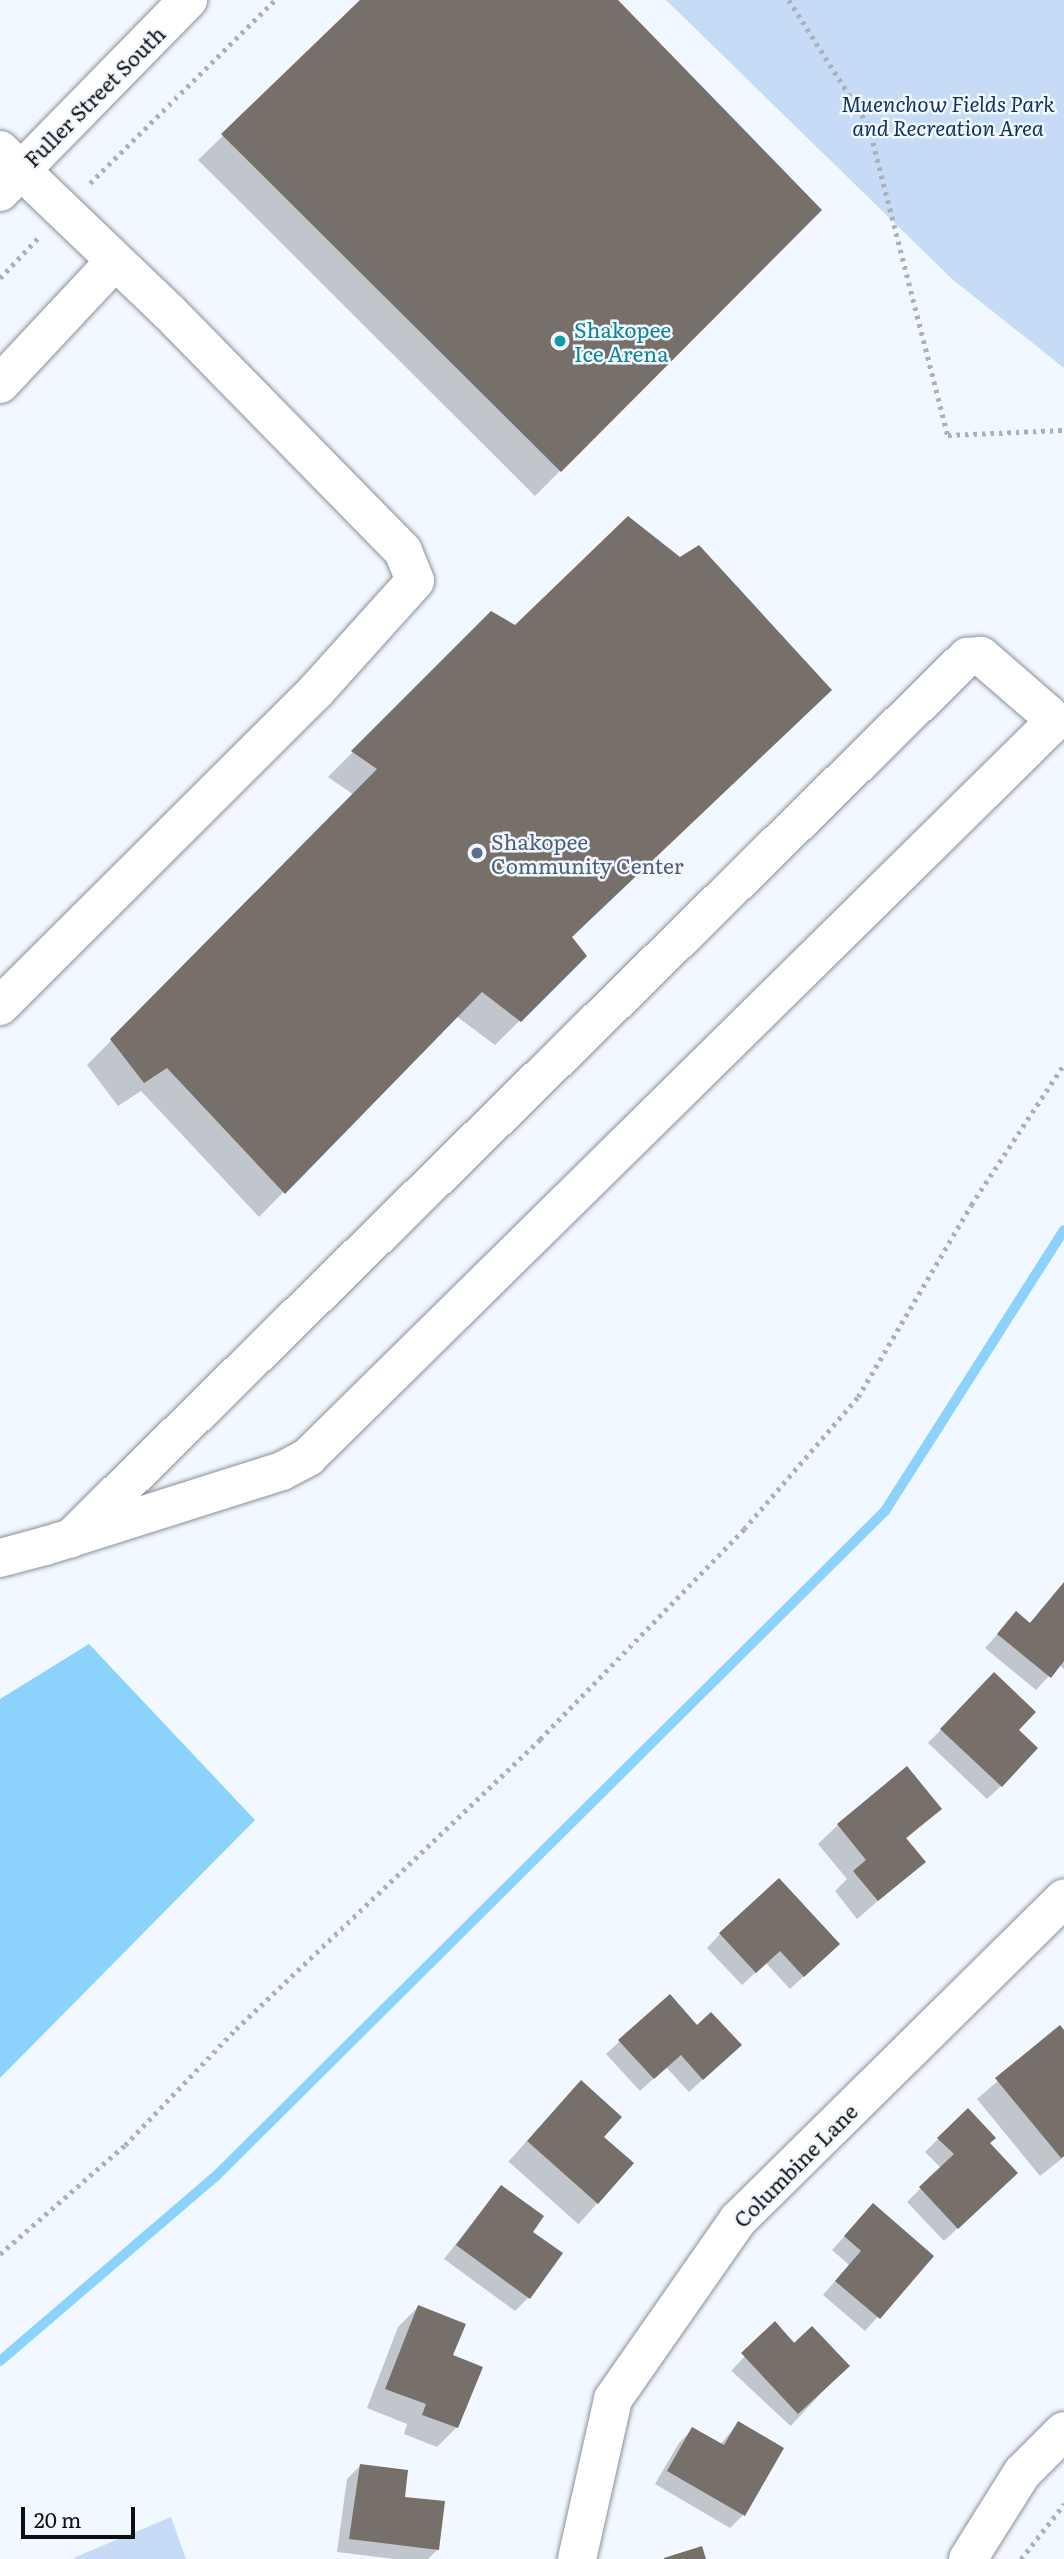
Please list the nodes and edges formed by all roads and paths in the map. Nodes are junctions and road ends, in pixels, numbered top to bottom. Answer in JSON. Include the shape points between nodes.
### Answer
{"nodes":[{"id":1,"x":188,"y":0,"type":"edge"},
{"id":2,"x":275,"y":0,"type":"edge"},
{"id":3,"x":789,"y":0,"type":"edge"},
{"id":4,"x":7,"y":171,"type":"edge"},
{"id":5,"x":62,"y":211,"type":"junction"},
{"id":6,"x":115,"y":261,"type":"junction"},
{"id":7,"x":0,"y":278,"type":"edge"},
{"id":8,"x":0,"y":384,"type":"edge"},
{"id":9,"x":1064,"y":430,"type":"edge"},
{"id":10,"x":0,"y":1006,"type":"edge"},
{"id":11,"x":1064,"y":1064,"type":"edge"},
{"id":12,"x":71,"y":1538,"type":"junction"},
{"id":13,"x":0,"y":1558,"type":"edge"},
{"id":14,"x":1064,"y":1899,"type":"edge"},
{"id":15,"x":0,"y":2254,"type":"edge"},
{"id":16,"x":1064,"y":2431,"type":"edge"},
{"id":17,"x":1064,"y":2504,"type":"edge"},
{"id":18,"x":577,"y":2559,"type":"edge"},
{"id":19,"x":968,"y":2559,"type":"edge"},
{"id":20,"x":1021,"y":2559,"type":"edge"}],
"edges":[{"from":1,"to":4,"type":"street","name":"Fuller Street South"},
{"from":2,"to":5,"type":"path"},
{"from":3,"to":9,"type":"path","via":[[869,126],[948,435]]},
{"from":4,"to":5,"type":"street"},
{"from":5,"to":6,"type":"street"},
{"from":5,"to":7,"type":"path"},
{"from":6,"to":8,"type":"street"},
{"from":6,"to":10,"type":"street","via":[[404,551],[415,581],[314,692]]},
{"from":11,"to":15,"type":"path","via":[[971,1205],[858,1397],[744,1529],[540,1739],[255,2011],[125,2145]]},
{"from":12,"to":12,"type":"street","via":[[282,1471],[308,1457],[1049,727],[1048,714],[981,656],[967,657]]},
{"from":12,"to":13,"type":"street"},
{"from":14,"to":18,"type":"street","name":"Columbine Lane","via":[[737,2220],[613,2399]]},
{"from":16,"to":19,"type":"street","via":[[1022,2473]]},
{"from":17,"to":20,"type":"path"}]}
